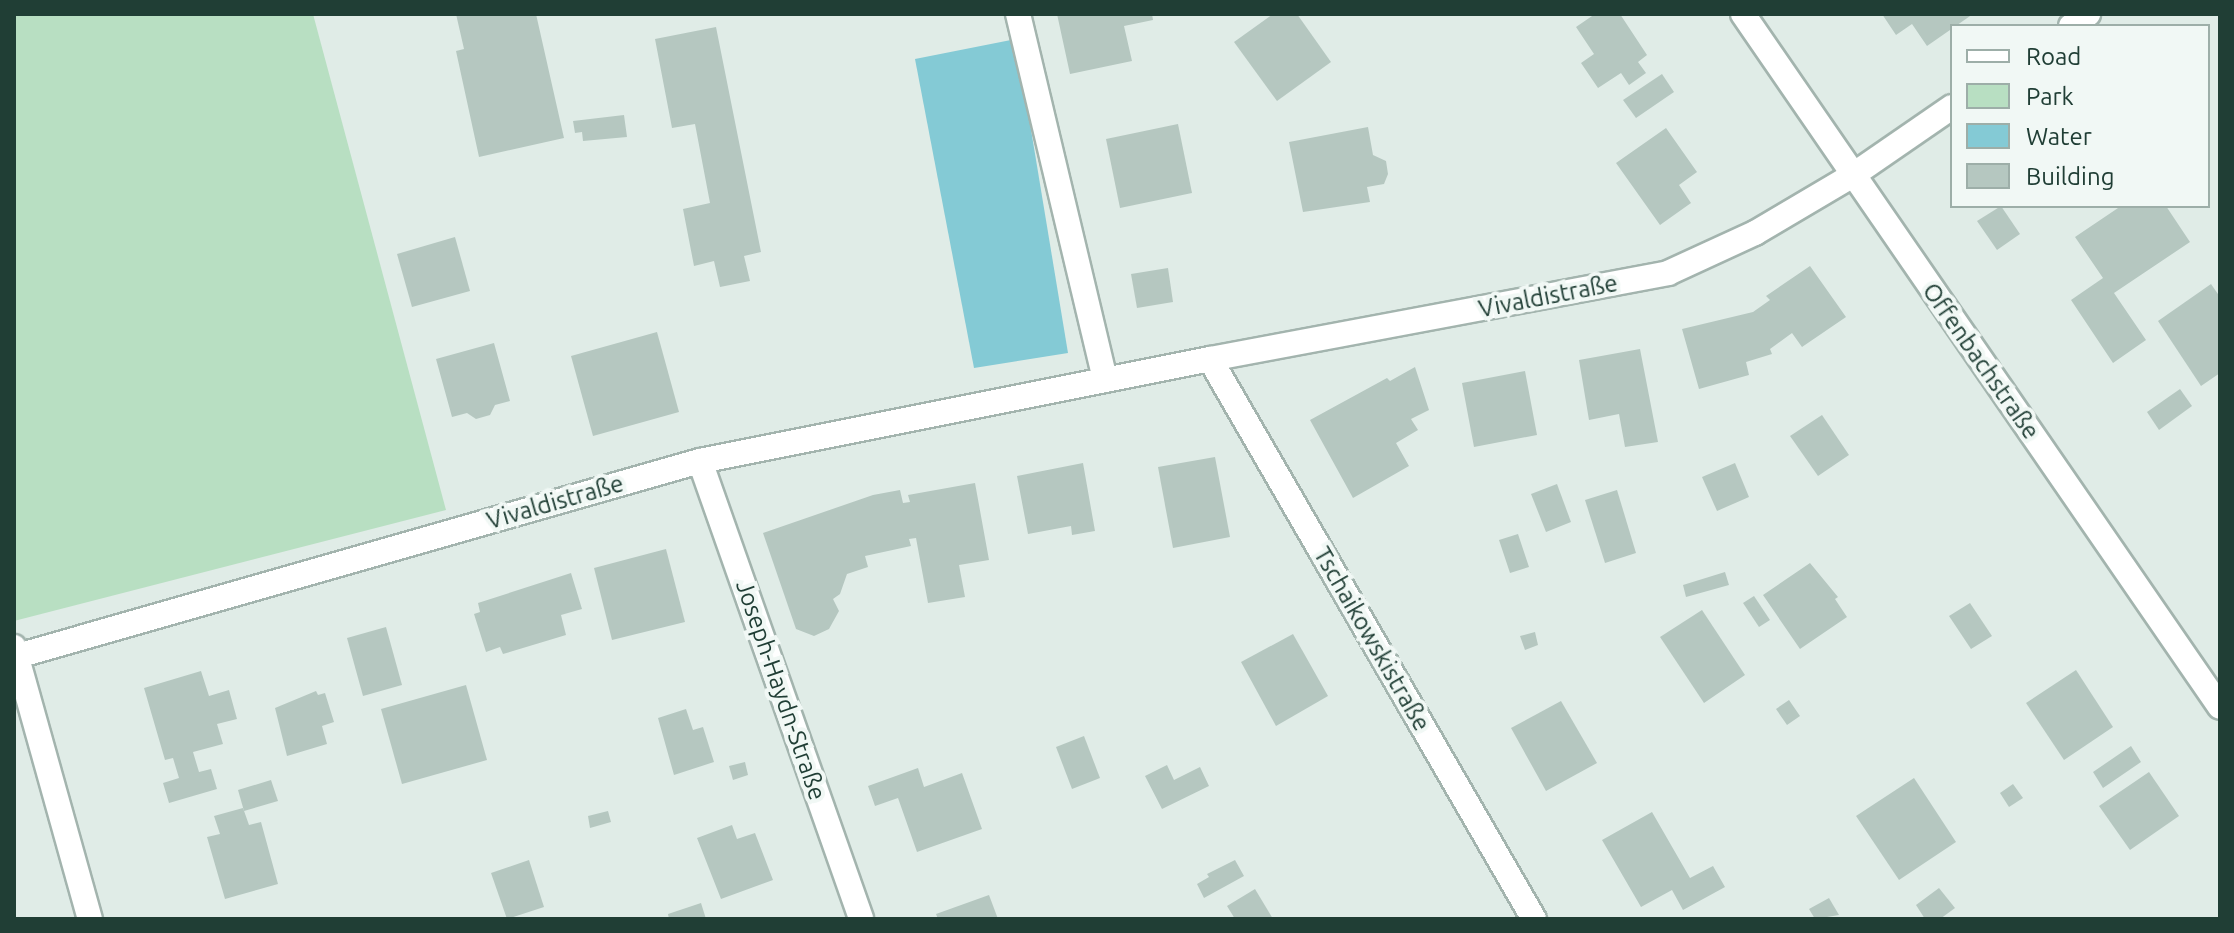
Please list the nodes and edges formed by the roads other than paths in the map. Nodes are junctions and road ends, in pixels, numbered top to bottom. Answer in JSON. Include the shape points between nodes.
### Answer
{"nodes":[{"id":1,"x":1018,"y":14,"type":"edge"},
{"id":2,"x":1743,"y":14,"type":"edge"},
{"id":3,"x":1950,"y":108,"type":"edge"},
{"id":4,"x":1853,"y":175,"type":"junction"},
{"id":5,"x":1210,"y":359,"type":"junction"},
{"id":6,"x":1105,"y":380,"type":"junction"},
{"id":7,"x":700,"y":461,"type":"junction"},
{"id":8,"x":15,"y":654,"type":"edge"},
{"id":9,"x":2220,"y":707,"type":"edge"},
{"id":10,"x":90,"y":919,"type":"edge"},
{"id":11,"x":861,"y":919,"type":"edge"},
{"id":12,"x":1534,"y":919,"type":"edge"}],
"edges":[{"from":1,"to":6,"type":"street"},
{"from":2,"to":4,"type":"street","name":"Offenbachstraße"},
{"from":3,"to":4,"type":"street","name":"Vivaldistraße"},
{"from":4,"to":5,"type":"street","name":"Vivaldistraße","via":[[1755,233],[1668,273]]},
{"from":4,"to":9,"type":"street","name":"Offenbachstraße"},
{"from":5,"to":6,"type":"street","name":"Vivaldistraße"},
{"from":5,"to":12,"type":"street","name":"Tschaikowskistraße"},
{"from":6,"to":7,"type":"street","name":"Vivaldistraße"},
{"from":7,"to":8,"type":"street","name":"Vivaldistraße"},
{"from":7,"to":11,"type":"street","name":"Joseph-Haydn-Straße"},
{"from":8,"to":10,"type":"street"}]}
